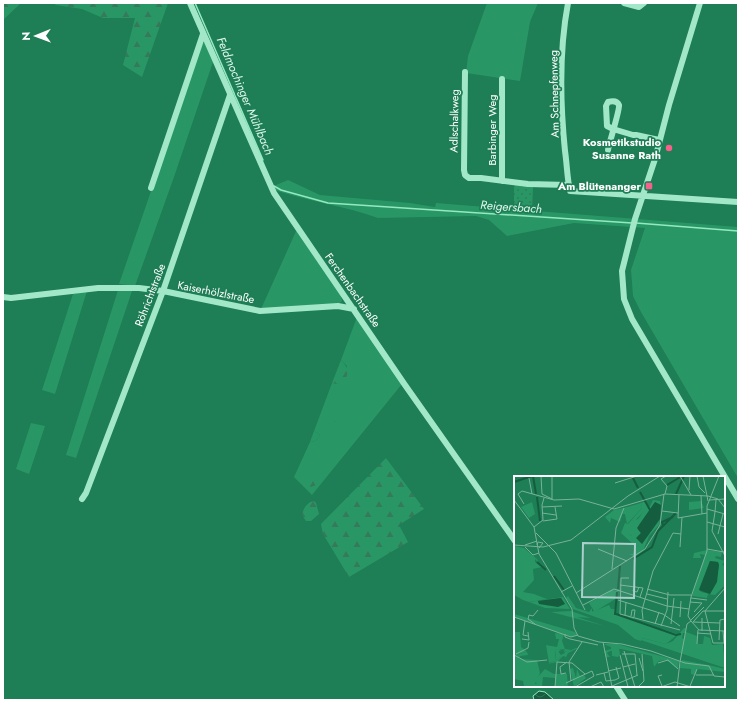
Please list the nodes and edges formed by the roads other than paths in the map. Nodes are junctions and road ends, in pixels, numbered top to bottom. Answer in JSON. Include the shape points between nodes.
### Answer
{"nodes":[{"id":1,"x":190,"y":3,"type":"edge"},
{"id":2,"x":568,"y":3,"type":"edge"},
{"id":3,"x":624,"y":3,"type":"edge"},
{"id":4,"x":644,"y":3,"type":"edge"},
{"id":5,"x":700,"y":3,"type":"edge"},
{"id":6,"x":203,"y":34,"type":"junction"},
{"id":7,"x":465,"y":72,"type":"dead end"},
{"id":8,"x":502,"y":79,"type":"dead end"},
{"id":9,"x":230,"y":95,"type":"junction"},
{"id":10,"x":660,"y":140,"type":"junction"},
{"id":11,"x":608,"y":150,"type":"dead end"},
{"id":12,"x":502,"y":180,"type":"junction"},
{"id":13,"x":568,"y":185,"type":"junction"},
{"id":14,"x":151,"y":188,"type":"dead end"},
{"id":15,"x":643,"y":196,"type":"junction"},
{"id":16,"x":738,"y":202,"type":"edge"},
{"id":17,"x":163,"y":291,"type":"junction"},
{"id":18,"x":3,"y":297,"type":"edge"},
{"id":19,"x":346,"y":298,"type":"junction"},
{"id":20,"x":341,"y":306,"type":"junction"},
{"id":21,"x":354,"y":309,"type":"junction"},
{"id":22,"x":724,"y":476,"type":"edge"},
{"id":23,"x":725,"y":477,"type":"edge"},
{"id":24,"x":82,"y":499,"type":"dead end"},
{"id":25,"x":738,"y":499,"type":"edge"},
{"id":26,"x":514,"y":540,"type":"edge"},
{"id":27,"x":617,"y":687,"type":"edge"},
{"id":28,"x":625,"y":700,"type":"edge"}],
"edges":[{"from":1,"to":6,"type":"street","name":"Ferchenbachstraße"},
{"from":2,"to":13,"type":"street","name":"Am Schnepfenweg","via":[[564,30],[562,95]]},
{"from":3,"to":4,"type":"street","via":[[639,7]]},
{"from":5,"to":10,"type":"street"},
{"from":6,"to":9,"type":"street","name":"Ferchenbachstraße"},
{"from":6,"to":14,"type":"street"},
{"from":7,"to":12,"type":"street","name":"Adlschalkweg","via":[[465,175],[469,178]]},
{"from":8,"to":12,"type":"street","name":"Barbinger Weg"},
{"from":9,"to":17,"type":"street","name":"Röhrichtstraße"},
{"from":9,"to":19,"type":"street","name":"Ferchenbachstraße","via":[[274,193]]},
{"from":10,"to":11,"type":"street","via":[[613,130]]},
{"from":10,"to":15,"type":"street"},
{"from":12,"to":13,"type":"street","via":[[528,184]]},
{"from":13,"to":15,"type":"street","via":[[570,191]]},
{"from":15,"to":16,"type":"street"},
{"from":15,"to":22,"type":"street","via":[[622,271],[624,299],[632,320]]},
{"from":17,"to":18,"type":"street","name":"Kaiserhölzlstraße","via":[[111,288]]},
{"from":17,"to":20,"type":"street","name":"Kaiserhölzlstraße","via":[[260,311]]},
{"from":17,"to":24,"type":"street","name":"Röhrichtstraße"},
{"from":19,"to":20,"type":"street"},
{"from":19,"to":21,"type":"street","name":"Ferchenbachstraße"},
{"from":20,"to":21,"type":"street","name":"Kaiserhölzlstraße"},
{"from":21,"to":26,"type":"street","name":"Ferchenbachstraße"},
{"from":23,"to":25,"type":"street"},
{"from":27,"to":28,"type":"street"}]}
